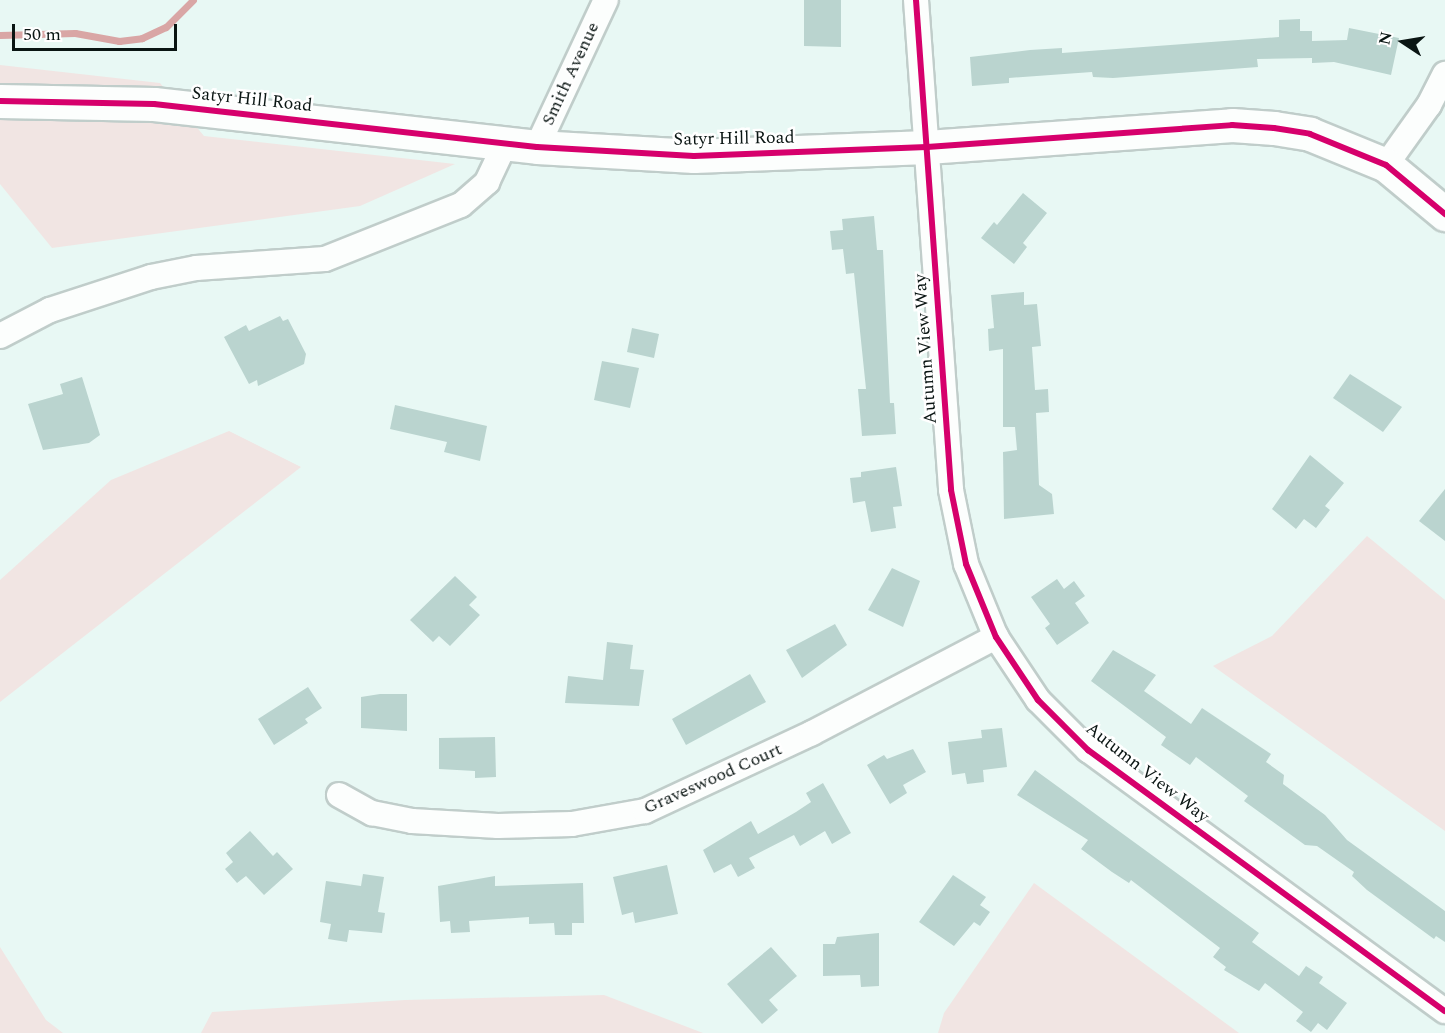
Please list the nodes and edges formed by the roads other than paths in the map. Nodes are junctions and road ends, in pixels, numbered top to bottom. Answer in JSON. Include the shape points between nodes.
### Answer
{"nodes":[{"id":1,"x":606,"y":0,"type":"edge"},
{"id":2,"x":916,"y":0,"type":"edge"},
{"id":3,"x":1445,"y":74,"type":"edge"},
{"id":4,"x":0,"y":101,"type":"edge"},
{"id":5,"x":505,"y":144,"type":"junction"},
{"id":6,"x":537,"y":147,"type":"junction"},
{"id":7,"x":927,"y":147,"type":"junction"},
{"id":8,"x":1386,"y":165,"type":"junction"},
{"id":9,"x":1445,"y":214,"type":"edge"},
{"id":10,"x":0,"y":336,"type":"edge"},
{"id":11,"x":996,"y":637,"type":"junction"},
{"id":12,"x":339,"y":795,"type":"dead end"},
{"id":13,"x":1445,"y":1011,"type":"edge"}],
"edges":[{"from":1,"to":6,"type":"street","name":"Smith Avenue"},
{"from":2,"to":7,"type":"street","name":"Autumn View Way"},
{"from":3,"to":8,"type":"street","via":[[1429,105]]},
{"from":4,"to":5,"type":"street","name":"Satyr Hill Road","via":[[154,104]]},
{"from":5,"to":6,"type":"street","name":"Satyr Hill Road"},
{"from":5,"to":10,"type":"street","via":[[487,182],[461,205],[326,259],[196,268],[151,277],[50,310]]},
{"from":6,"to":7,"type":"street","name":"Satyr Hill Road","via":[[694,156]]},
{"from":7,"to":8,"type":"street","name":"Satyr Hill Road","via":[[1233,125],[1310,134]]},
{"from":7,"to":11,"type":"street","name":"Autumn View Way","via":[[951,490],[966,564]]},
{"from":8,"to":9,"type":"street","name":"Satyr Hill Road"},
{"from":11,"to":12,"type":"street","name":"Graveswood Court","via":[[812,733],[645,812],[572,824],[434,822],[372,813]]},
{"from":11,"to":13,"type":"street","name":"Autumn View Way","via":[[1038,700],[1088,750]]}]}
